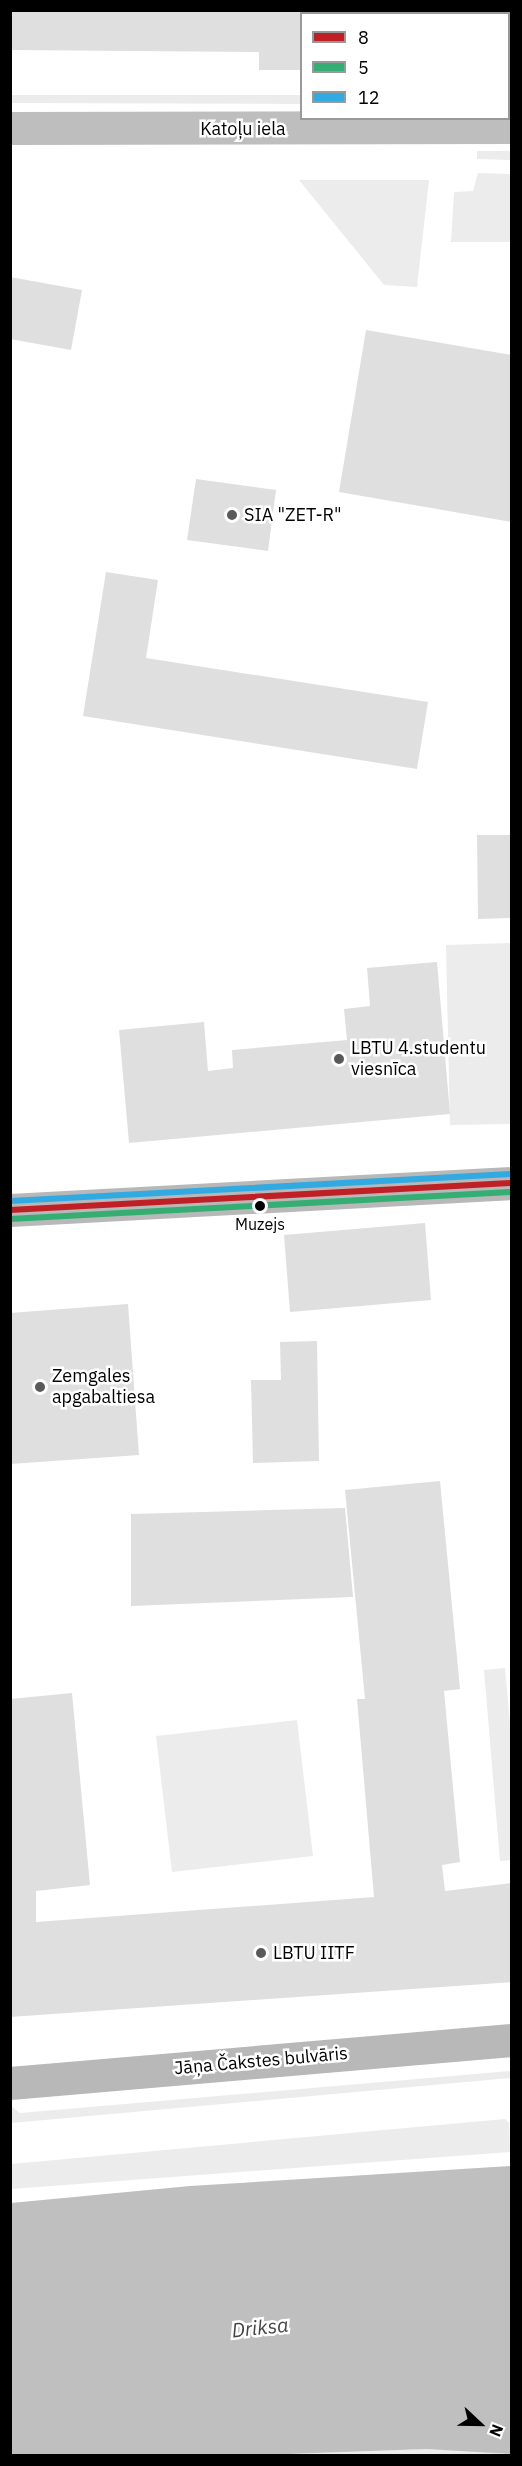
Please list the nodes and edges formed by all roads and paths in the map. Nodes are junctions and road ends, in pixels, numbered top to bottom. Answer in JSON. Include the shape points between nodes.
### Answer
{"nodes":[{"id":1,"x":512,"y":127,"type":"edge"},
{"id":2,"x":10,"y":128,"type":"edge"},
{"id":3,"x":512,"y":1183,"type":"edge"},
{"id":4,"x":10,"y":1210,"type":"edge"},
{"id":5,"x":512,"y":2040,"type":"edge"},
{"id":6,"x":10,"y":2083,"type":"edge"}],
"edges":[{"from":1,"to":2,"type":"street","name":"Katoļu iela"},
{"from":3,"to":4,"type":"main road"},
{"from":5,"to":6,"type":"main road","name":"Jāņa Čakstes bulvāris"}]}
